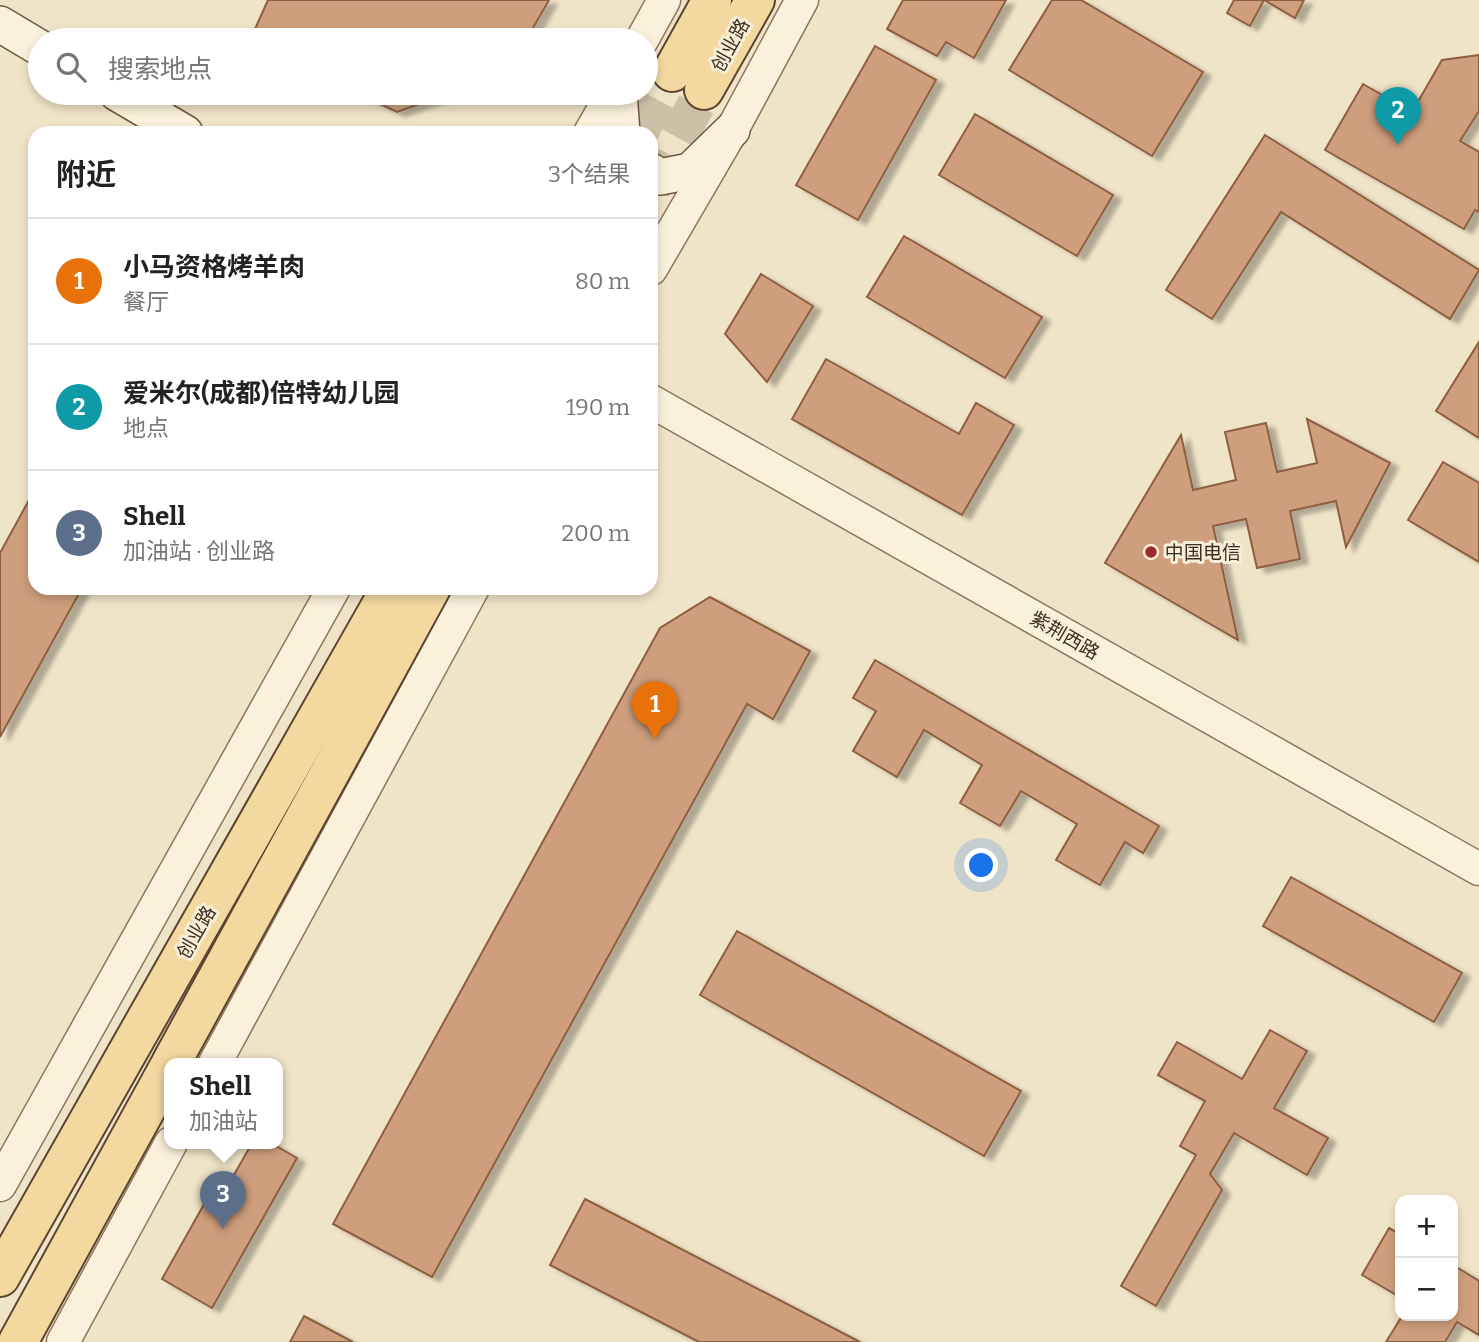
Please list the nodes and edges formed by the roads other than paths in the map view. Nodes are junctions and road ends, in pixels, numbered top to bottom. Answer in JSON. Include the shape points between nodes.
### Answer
{"nodes":[{"id":1,"x":664,"y":0,"type":"edge"},
{"id":2,"x":712,"y":0,"type":"edge"},
{"id":3,"x":755,"y":0,"type":"edge"},
{"id":4,"x":802,"y":0,"type":"edge"},
{"id":5,"x":0,"y":24,"type":"edge"},
{"id":6,"x":649,"y":28,"type":"edge"},
{"id":7,"x":28,"y":41,"type":"edge"},
{"id":8,"x":672,"y":72,"type":"tunnel mouth"},
{"id":9,"x":705,"y":90,"type":"tunnel mouth"},
{"id":10,"x":137,"y":105,"type":"edge"},
{"id":11,"x":606,"y":105,"type":"edge"},
{"id":12,"x":620,"y":105,"type":"edge"},
{"id":13,"x":173,"y":126,"type":"edge"},
{"id":14,"x":594,"y":126,"type":"edge"},
{"id":15,"x":621,"y":126,"type":"edge"},
{"id":16,"x":733,"y":130,"type":"junction"},
{"id":17,"x":658,"y":176,"type":"edge"},
{"id":18,"x":658,"y":257,"type":"edge"},
{"id":19,"x":658,"y":405,"type":"edge"},
{"id":20,"x":330,"y":595,"type":"edge"},
{"id":21,"x":387,"y":595,"type":"edge"},
{"id":22,"x":427,"y":595,"type":"edge"},
{"id":23,"x":469,"y":595,"type":"edge"},
{"id":24,"x":1479,"y":869,"type":"edge"},
{"id":25,"x":174,"y":1058,"type":"edge"},
{"id":26,"x":218,"y":1058,"type":"edge"},
{"id":27,"x":164,"y":1076,"type":"edge"},
{"id":28,"x":168,"y":1149,"type":"edge"},
{"id":29,"x":0,"y":1185,"type":"edge"},
{"id":30,"x":0,"y":1277,"type":"edge"},
{"id":31,"x":18,"y":1342,"type":"edge"},
{"id":32,"x":63,"y":1342,"type":"edge"}],
"edges":[{"from":1,"to":6,"type":"street"},
{"from":2,"to":8,"type":"main road","name":"创业路"},
{"from":3,"to":9,"type":"main road","name":"创业路"},
{"from":4,"to":16,"type":"street"},
{"from":5,"to":7,"type":"main road"},
{"from":10,"to":13,"type":"main road"},
{"from":11,"to":14,"type":"street"},
{"from":12,"to":15,"type":"main road"},
{"from":16,"to":17,"type":"main road","via":[[690,171]]},
{"from":16,"to":18,"type":"street"},
{"from":19,"to":24,"type":"street","name":"紫荆西路"},
{"from":20,"to":29,"type":"street"},
{"from":21,"to":30,"type":"main road","name":"创业路"},
{"from":22,"to":25,"type":"main road"},
{"from":23,"to":26,"type":"street"},
{"from":27,"to":31,"type":"main road"},
{"from":28,"to":32,"type":"street"}]}
